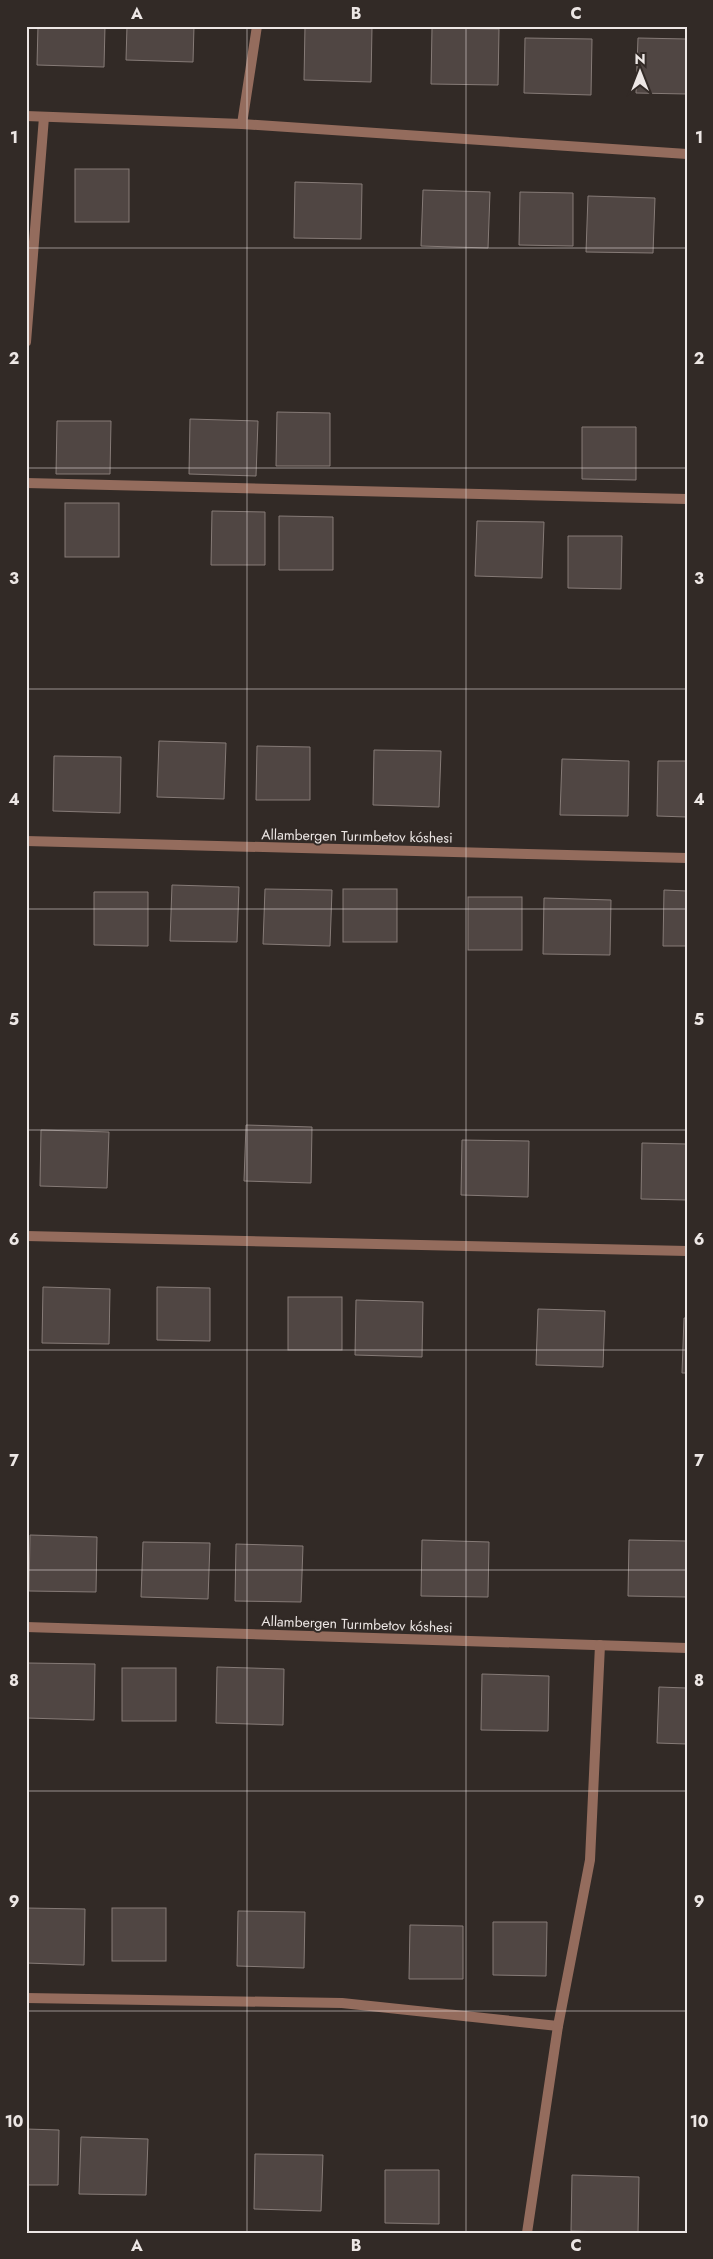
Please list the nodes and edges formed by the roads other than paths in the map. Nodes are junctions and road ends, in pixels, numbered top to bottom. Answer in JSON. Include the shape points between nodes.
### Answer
{"nodes":[{"id":1,"x":257,"y":26,"type":"edge"},
{"id":2,"x":26,"y":116,"type":"edge"},
{"id":3,"x":44,"y":117,"type":"junction"},
{"id":4,"x":242,"y":124,"type":"junction"},
{"id":5,"x":687,"y":154,"type":"edge"},
{"id":6,"x":26,"y":342,"type":"edge"},
{"id":7,"x":26,"y":483,"type":"edge"},
{"id":8,"x":687,"y":499,"type":"edge"},
{"id":9,"x":26,"y":841,"type":"edge"},
{"id":10,"x":687,"y":858,"type":"edge"},
{"id":11,"x":26,"y":1236,"type":"edge"},
{"id":12,"x":687,"y":1252,"type":"edge"},
{"id":13,"x":26,"y":1627,"type":"edge"},
{"id":14,"x":600,"y":1645,"type":"junction"},
{"id":15,"x":687,"y":1648,"type":"edge"},
{"id":16,"x":26,"y":1998,"type":"edge"},
{"id":17,"x":558,"y":2026,"type":"junction"},
{"id":18,"x":527,"y":2233,"type":"edge"}],
"edges":[{"from":1,"to":4,"type":"street"},
{"from":2,"to":3,"type":"street"},
{"from":3,"to":4,"type":"street"},
{"from":3,"to":6,"type":"street"},
{"from":4,"to":5,"type":"street"},
{"from":7,"to":8,"type":"street"},
{"from":9,"to":10,"type":"street","name":"Allambergen Turımbetov kóshesi"},
{"from":11,"to":12,"type":"street"},
{"from":13,"to":14,"type":"street","name":"Allambergen Turımbetov kóshesi"},
{"from":14,"to":15,"type":"street","name":"Allambergen Turımbetov kóshesi"},
{"from":14,"to":17,"type":"street","via":[[590,1860]]},
{"from":16,"to":17,"type":"street","via":[[342,2003]]},
{"from":17,"to":18,"type":"street"}]}
